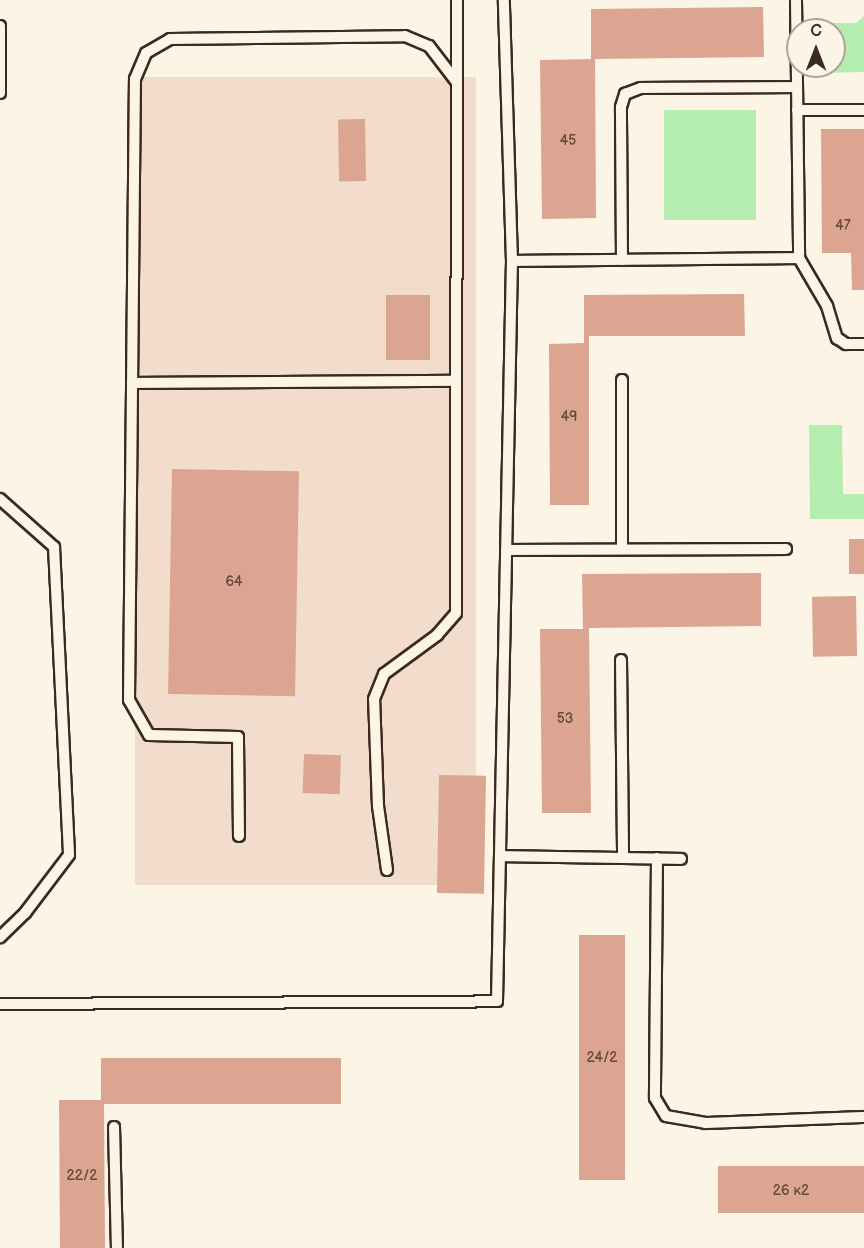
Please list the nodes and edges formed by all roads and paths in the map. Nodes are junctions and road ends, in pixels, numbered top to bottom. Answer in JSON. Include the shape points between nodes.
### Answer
{"nodes":[{"id":1,"x":457,"y":0,"type":"edge"},
{"id":2,"x":504,"y":0,"type":"edge"},
{"id":3,"x":796,"y":0,"type":"edge"},
{"id":4,"x":0,"y":26,"type":"edge"},
{"id":5,"x":456,"y":81,"type":"junction"},
{"id":6,"x":797,"y":87,"type":"junction"},
{"id":7,"x":0,"y":93,"type":"edge"},
{"id":8,"x":797,"y":110,"type":"junction"},
{"id":9,"x":864,"y":110,"type":"edge"},
{"id":10,"x":799,"y":258,"type":"junction"},
{"id":11,"x":622,"y":260,"type":"junction"},
{"id":12,"x":512,"y":261,"type":"junction"},
{"id":13,"x":864,"y":344,"type":"edge"},
{"id":14,"x":622,"y":380,"type":"dead end"},
{"id":15,"x":456,"y":381,"type":"junction"},
{"id":16,"x":132,"y":383,"type":"junction"},
{"id":17,"x":0,"y":499,"type":"edge"},
{"id":18,"x":622,"y":549,"type":"junction"},
{"id":19,"x":786,"y":549,"type":"dead end"},
{"id":20,"x":506,"y":550,"type":"junction"},
{"id":21,"x":621,"y":660,"type":"dead end"},
{"id":22,"x":239,"y":836,"type":"dead end"},
{"id":23,"x":500,"y":856,"type":"junction"},
{"id":24,"x":623,"y":858,"type":"junction"},
{"id":25,"x":657,"y":858,"type":"junction"},
{"id":26,"x":681,"y":859,"type":"dead end"},
{"id":27,"x":387,"y":870,"type":"dead end"},
{"id":28,"x":0,"y":937,"type":"edge"},
{"id":29,"x":0,"y":1004,"type":"edge"},
{"id":30,"x":864,"y":1117,"type":"edge"},
{"id":31,"x":114,"y":1127,"type":"dead end"},
{"id":32,"x":117,"y":1248,"type":"edge"}],
"edges":[{"from":1,"to":5,"type":"lane"},
{"from":2,"to":12,"type":"lane"},
{"from":3,"to":6,"type":"lane"},
{"from":4,"to":7,"type":"lane"},
{"from":5,"to":15,"type":"lane"},
{"from":5,"to":16,"type":"lane","via":[[429,46],[405,36],[170,39],[146,53],[135,79]]},
{"from":6,"to":8,"type":"lane"},
{"from":6,"to":11,"type":"lane","via":[[641,88],[625,94],[621,107]]},
{"from":8,"to":9,"type":"lane"},
{"from":8,"to":10,"type":"lane"},
{"from":10,"to":11,"type":"lane"},
{"from":10,"to":13,"type":"lane","via":[[827,306],[837,338],[846,344]]},
{"from":11,"to":12,"type":"lane"},
{"from":12,"to":20,"type":"lane"},
{"from":14,"to":18,"type":"lane"},
{"from":15,"to":16,"type":"lane"},
{"from":15,"to":27,"type":"lane","via":[[456,613],[438,635],[384,674],[374,699],[378,806]]},
{"from":16,"to":22,"type":"lane","via":[[129,700],[149,735],[238,737]]},
{"from":17,"to":28,"type":"lane","via":[[54,547],[69,855],[25,913]]},
{"from":18,"to":19,"type":"lane"},
{"from":18,"to":20,"type":"lane"},
{"from":20,"to":23,"type":"lane"},
{"from":21,"to":24,"type":"lane"},
{"from":23,"to":24,"type":"lane"},
{"from":23,"to":29,"type":"lane","via":[[497,1001]]},
{"from":24,"to":25,"type":"lane"},
{"from":25,"to":26,"type":"lane"},
{"from":25,"to":30,"type":"lane","via":[[655,1098],[666,1116],[705,1123]]},
{"from":31,"to":32,"type":"lane"}]}
